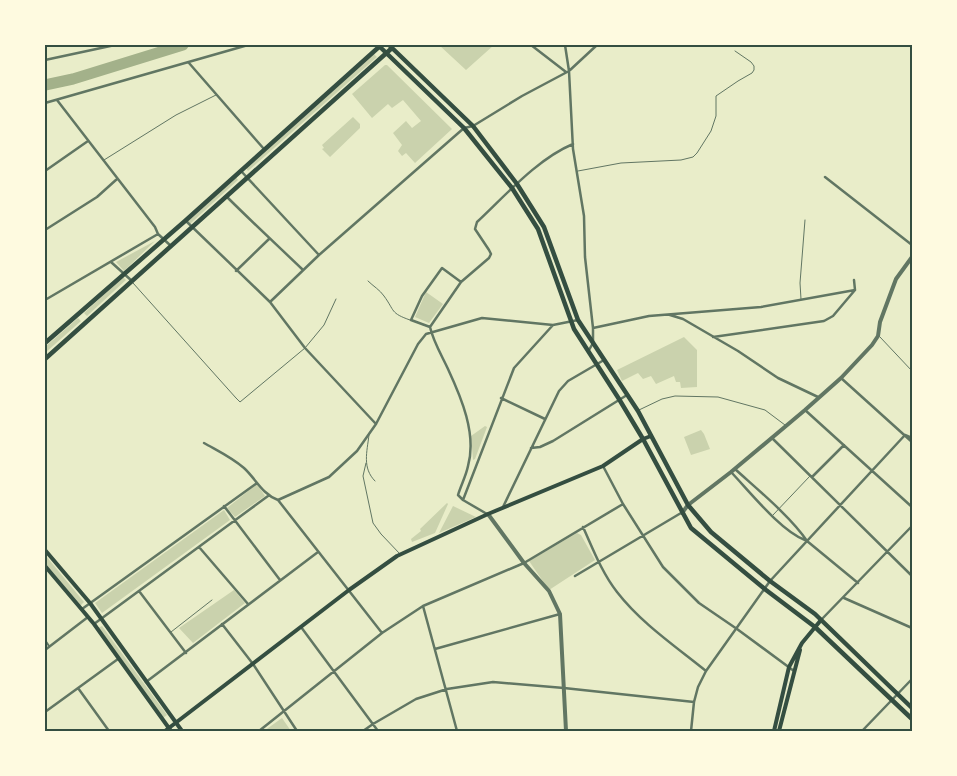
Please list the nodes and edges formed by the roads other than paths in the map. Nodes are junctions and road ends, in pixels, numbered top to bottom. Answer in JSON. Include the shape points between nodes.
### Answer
{"nodes":[{"id":1,"x":115,"y":45,"type":"edge"},
{"id":2,"x":248,"y":45,"type":"edge"},
{"id":3,"x":531,"y":45,"type":"edge"},
{"id":4,"x":565,"y":45,"type":"edge"},
{"id":5,"x":597,"y":45,"type":"edge"},
{"id":6,"x":379,"y":46,"type":"edge"},
{"id":7,"x":391,"y":46,"type":"edge"},
{"id":8,"x":735,"y":51,"type":"dead end"},
{"id":9,"x":386,"y":53,"type":"junction"},
{"id":10,"x":45,"y":60,"type":"edge"},
{"id":11,"x":189,"y":63,"type":"junction"},
{"id":12,"x":568,"y":72,"type":"junction"},
{"id":13,"x":216,"y":95,"type":"junction"},
{"id":14,"x":57,"y":100,"type":"junction"},
{"id":15,"x":45,"y":103,"type":"edge"},
{"id":16,"x":473,"y":126,"type":"junction"},
{"id":17,"x":464,"y":128,"type":"junction"},
{"id":18,"x":88,"y":141,"type":"junction"},
{"id":19,"x":573,"y":144,"type":"junction"},
{"id":20,"x":264,"y":149,"type":"junction"},
{"id":21,"x":103,"y":160,"type":"junction"},
{"id":22,"x":240,"y":170,"type":"junction"},
{"id":23,"x":45,"y":171,"type":"edge"},
{"id":24,"x":577,"y":171,"type":"junction"},
{"id":25,"x":247,"y":177,"type":"junction"},
{"id":26,"x":825,"y":177,"type":"dead end"},
{"id":27,"x":117,"y":179,"type":"junction"},
{"id":28,"x":517,"y":184,"type":"junction"},
{"id":29,"x":512,"y":188,"type":"junction"},
{"id":30,"x":226,"y":196,"type":"junction"},
{"id":31,"x":805,"y":220,"type":"dead end"},
{"id":32,"x":185,"y":221,"type":"junction"},
{"id":33,"x":191,"y":228,"type":"junction"},
{"id":34,"x":45,"y":230,"type":"edge"},
{"id":35,"x":158,"y":234,"type":"junction"},
{"id":36,"x":269,"y":239,"type":"junction"},
{"id":37,"x":164,"y":240,"type":"junction"},
{"id":38,"x":551,"y":245,"type":"junction"},
{"id":39,"x":912,"y":245,"type":"edge"},
{"id":40,"x":171,"y":246,"type":"junction"},
{"id":41,"x":544,"y":248,"type":"junction"},
{"id":42,"x":318,"y":255,"type":"junction"},
{"id":43,"x":912,"y":257,"type":"edge"},
{"id":44,"x":110,"y":262,"type":"junction"},
{"id":45,"x":302,"y":270,"type":"junction"},
{"id":46,"x":236,"y":271,"type":"junction"},
{"id":47,"x":124,"y":274,"type":"junction"},
{"id":48,"x":854,"y":280,"type":"dead end"},
{"id":49,"x":132,"y":281,"type":"junction"},
{"id":50,"x":368,"y":281,"type":"dead end"},
{"id":51,"x":461,"y":282,"type":"junction"},
{"id":52,"x":855,"y":290,"type":"junction"},
{"id":53,"x":45,"y":300,"type":"edge"},
{"id":54,"x":336,"y":300,"type":"dead end"},
{"id":55,"x":801,"y":300,"type":"junction"},
{"id":56,"x":270,"y":302,"type":"junction"},
{"id":57,"x":80,"y":312,"type":"junction"},
{"id":58,"x":669,"y":315,"type":"junction"},
{"id":59,"x":411,"y":320,"type":"junction"},
{"id":60,"x":578,"y":320,"type":"junction"},
{"id":61,"x":88,"y":321,"type":"junction"},
{"id":62,"x":570,"y":322,"type":"junction"},
{"id":63,"x":553,"y":324,"type":"junction"},
{"id":64,"x":430,"y":326,"type":"junction"},
{"id":65,"x":593,"y":328,"type":"junction"},
{"id":66,"x":431,"y":331,"type":"junction"},
{"id":67,"x":878,"y":336,"type":"junction"},
{"id":68,"x":712,"y":337,"type":"junction"},
{"id":69,"x":45,"y":342,"type":"edge"},
{"id":70,"x":593,"y":343,"type":"junction"},
{"id":71,"x":305,"y":348,"type":"junction"},
{"id":72,"x":588,"y":351,"type":"junction"},
{"id":73,"x":45,"y":359,"type":"edge"},
{"id":74,"x":604,"y":360,"type":"junction"},
{"id":75,"x":596,"y":364,"type":"junction"},
{"id":76,"x":912,"y":371,"type":"edge"},
{"id":77,"x":840,"y":378,"type":"junction"},
{"id":78,"x":628,"y":394,"type":"junction"},
{"id":79,"x":818,"y":397,"type":"junction"},
{"id":80,"x":501,"y":398,"type":"junction"},
{"id":81,"x":619,"y":399,"type":"junction"},
{"id":82,"x":805,"y":410,"type":"junction"},
{"id":83,"x":638,"y":411,"type":"junction"},
{"id":84,"x":545,"y":419,"type":"junction"},
{"id":85,"x":376,"y":424,"type":"junction"},
{"id":86,"x":786,"y":425,"type":"junction"},
{"id":87,"x":370,"y":432,"type":"junction"},
{"id":88,"x":905,"y":435,"type":"junction"},
{"id":89,"x":652,"y":436,"type":"junction"},
{"id":90,"x":771,"y":437,"type":"junction"},
{"id":91,"x":912,"y":438,"type":"edge"},
{"id":92,"x":643,"y":439,"type":"junction"},
{"id":93,"x":912,"y":442,"type":"edge"},
{"id":94,"x":204,"y":443,"type":"dead end"},
{"id":95,"x":844,"y":445,"type":"junction"},
{"id":96,"x":531,"y":448,"type":"junction"},
{"id":97,"x":366,"y":463,"type":"junction"},
{"id":98,"x":603,"y":466,"type":"junction"},
{"id":99,"x":735,"y":469,"type":"junction"},
{"id":100,"x":872,"y":471,"type":"junction"},
{"id":101,"x":731,"y":472,"type":"junction"},
{"id":102,"x":811,"y":476,"type":"junction"},
{"id":103,"x":375,"y":481,"type":"dead end"},
{"id":104,"x":257,"y":483,"type":"junction"},
{"id":105,"x":268,"y":496,"type":"junction"},
{"id":106,"x":278,"y":500,"type":"junction"},
{"id":107,"x":463,"y":500,"type":"junction"},
{"id":108,"x":623,"y":504,"type":"junction"},
{"id":109,"x":688,"y":505,"type":"junction"},
{"id":110,"x":839,"y":505,"type":"junction"},
{"id":111,"x":224,"y":506,"type":"junction"},
{"id":112,"x":912,"y":507,"type":"edge"},
{"id":113,"x":502,"y":508,"type":"junction"},
{"id":114,"x":778,"y":509,"type":"junction"},
{"id":115,"x":682,"y":513,"type":"junction"},
{"id":116,"x":488,"y":514,"type":"junction"},
{"id":117,"x":772,"y":515,"type":"junction"},
{"id":118,"x":235,"y":520,"type":"junction"},
{"id":119,"x":912,"y":526,"type":"edge"},
{"id":120,"x":583,"y":527,"type":"junction"},
{"id":121,"x":643,"y":537,"type":"junction"},
{"id":122,"x":807,"y":540,"type":"junction"},
{"id":123,"x":199,"y":547,"type":"junction"},
{"id":124,"x":46,"y":552,"type":"edge"},
{"id":125,"x":318,"y":552,"type":"junction"},
{"id":126,"x":887,"y":552,"type":"junction"},
{"id":127,"x":401,"y":555,"type":"junction"},
{"id":128,"x":599,"y":561,"type":"junction"},
{"id":129,"x":524,"y":563,"type":"junction"},
{"id":130,"x":45,"y":566,"type":"edge"},
{"id":131,"x":575,"y":576,"type":"dead end"},
{"id":132,"x":912,"y":576,"type":"edge"},
{"id":133,"x":280,"y":580,"type":"junction"},
{"id":134,"x":770,"y":581,"type":"junction"},
{"id":135,"x":858,"y":583,"type":"junction"},
{"id":136,"x":349,"y":590,"type":"junction"},
{"id":137,"x":766,"y":590,"type":"junction"},
{"id":138,"x":139,"y":591,"type":"junction"},
{"id":139,"x":844,"y":598,"type":"junction"},
{"id":140,"x":212,"y":600,"type":"dead end"},
{"id":141,"x":90,"y":603,"type":"junction"},
{"id":142,"x":248,"y":604,"type":"junction"},
{"id":143,"x":423,"y":606,"type":"junction"},
{"id":144,"x":82,"y":609,"type":"junction"},
{"id":145,"x":560,"y":614,"type":"junction"},
{"id":146,"x":88,"y":617,"type":"junction"},
{"id":147,"x":100,"y":619,"type":"junction"},
{"id":148,"x":821,"y":620,"type":"junction"},
{"id":149,"x":94,"y":624,"type":"junction"},
{"id":150,"x":222,"y":624,"type":"junction"},
{"id":151,"x":302,"y":627,"type":"junction"},
{"id":152,"x":815,"y":627,"type":"junction"},
{"id":153,"x":912,"y":628,"type":"edge"},
{"id":154,"x":737,"y":629,"type":"junction"},
{"id":155,"x":170,"y":632,"type":"junction"},
{"id":156,"x":382,"y":633,"type":"junction"},
{"id":157,"x":45,"y":640,"type":"edge"},
{"id":158,"x":802,"y":643,"type":"junction"},
{"id":159,"x":49,"y":646,"type":"junction"},
{"id":160,"x":435,"y":649,"type":"junction"},
{"id":161,"x":45,"y":650,"type":"edge"},
{"id":162,"x":186,"y":653,"type":"junction"},
{"id":163,"x":118,"y":659,"type":"junction"},
{"id":164,"x":252,"y":664,"type":"junction"},
{"id":165,"x":789,"y":667,"type":"junction"},
{"id":166,"x":334,"y":671,"type":"junction"},
{"id":167,"x":706,"y":671,"type":"junction"},
{"id":168,"x":794,"y":671,"type":"junction"},
{"id":169,"x":912,"y":679,"type":"edge"},
{"id":170,"x":146,"y":682,"type":"junction"},
{"id":171,"x":78,"y":688,"type":"junction"},
{"id":172,"x":564,"y":688,"type":"junction"},
{"id":173,"x":447,"y":689,"type":"junction"},
{"id":174,"x":898,"y":693,"type":"junction"},
{"id":175,"x":892,"y":699,"type":"junction"},
{"id":176,"x":694,"y":702,"type":"junction"},
{"id":177,"x":912,"y":708,"type":"edge"},
{"id":178,"x":45,"y":712,"type":"edge"},
{"id":179,"x":284,"y":712,"type":"junction"},
{"id":180,"x":912,"y":719,"type":"edge"},
{"id":181,"x":175,"y":723,"type":"junction"},
{"id":182,"x":373,"y":724,"type":"junction"},
{"id":183,"x":168,"y":730,"type":"edge"},
{"id":184,"x":109,"y":731,"type":"edge"},
{"id":185,"x":182,"y":731,"type":"edge"},
{"id":186,"x":260,"y":731,"type":"edge"},
{"id":187,"x":297,"y":731,"type":"edge"},
{"id":188,"x":363,"y":731,"type":"edge"},
{"id":189,"x":378,"y":731,"type":"edge"},
{"id":190,"x":458,"y":731,"type":"edge"},
{"id":191,"x":566,"y":731,"type":"edge"},
{"id":192,"x":691,"y":731,"type":"edge"},
{"id":193,"x":774,"y":731,"type":"edge"},
{"id":194,"x":779,"y":731,"type":"edge"},
{"id":195,"x":862,"y":731,"type":"edge"}],
"edges":[{"from":1,"to":10,"type":"street"},
{"from":2,"to":11,"type":"street"},
{"from":3,"to":12,"type":"street"},
{"from":4,"to":12,"type":"street"},
{"from":5,"to":12,"type":"street"},
{"from":6,"to":9,"type":"main road"},
{"from":6,"to":20,"type":"main road"},
{"from":7,"to":9,"type":"main road"},
{"from":7,"to":16,"type":"main road"},
{"from":8,"to":24,"type":"lane","via":[[751,62],[754,70],[716,96],[716,116],[697,154],[681,160],[621,163]]},
{"from":9,"to":17,"type":"main road"},
{"from":9,"to":25,"type":"main road"},
{"from":11,"to":13,"type":"street"},
{"from":11,"to":14,"type":"street"},
{"from":12,"to":16,"type":"street"},
{"from":12,"to":19,"type":"street"},
{"from":13,"to":20,"type":"street"},
{"from":13,"to":21,"type":"lane","via":[[176,115]]},
{"from":14,"to":15,"type":"street"},
{"from":14,"to":18,"type":"street"},
{"from":16,"to":17,"type":"street"},
{"from":16,"to":28,"type":"main road"},
{"from":17,"to":29,"type":"main road"},
{"from":17,"to":42,"type":"street"},
{"from":18,"to":21,"type":"street"},
{"from":18,"to":23,"type":"street"},
{"from":19,"to":24,"type":"street"},
{"from":19,"to":28,"type":"street","via":[[543,162]]},
{"from":20,"to":22,"type":"main road"},
{"from":21,"to":27,"type":"street"},
{"from":22,"to":25,"type":"street"},
{"from":22,"to":32,"type":"main road"},
{"from":24,"to":65,"type":"street"},
{"from":25,"to":30,"type":"main road"},
{"from":25,"to":42,"type":"street"},
{"from":26,"to":39,"type":"street"},
{"from":27,"to":34,"type":"street","via":[[98,197]]},
{"from":27,"to":35,"type":"street"},
{"from":28,"to":29,"type":"street"},
{"from":28,"to":38,"type":"main road","via":[[544,227]]},
{"from":29,"to":41,"type":"main road","via":[[538,229]]},
{"from":29,"to":51,"type":"street","via":[[475,226],[491,254]]},
{"from":30,"to":33,"type":"main road"},
{"from":30,"to":36,"type":"street"},
{"from":31,"to":55,"type":"lane"},
{"from":32,"to":33,"type":"street"},
{"from":32,"to":37,"type":"main road"},
{"from":33,"to":40,"type":"main road"},
{"from":33,"to":46,"type":"street"},
{"from":35,"to":37,"type":"street"},
{"from":35,"to":44,"type":"street"},
{"from":36,"to":45,"type":"street"},
{"from":36,"to":46,"type":"street"},
{"from":37,"to":40,"type":"street"},
{"from":37,"to":47,"type":"main road"},
{"from":38,"to":41,"type":"main road"},
{"from":38,"to":60,"type":"main road"},
{"from":40,"to":49,"type":"main road"},
{"from":41,"to":62,"type":"main road"},
{"from":42,"to":45,"type":"street"},
{"from":43,"to":67,"type":"street","via":[[896,279]]},
{"from":44,"to":47,"type":"street"},
{"from":44,"to":53,"type":"street"},
{"from":45,"to":56,"type":"street"},
{"from":46,"to":56,"type":"street"},
{"from":47,"to":49,"type":"street"},
{"from":47,"to":57,"type":"main road"},
{"from":48,"to":52,"type":"street"},
{"from":49,"to":61,"type":"main road"},
{"from":49,"to":71,"type":"lane","via":[[240,402]]},
{"from":50,"to":59,"type":"lane","via":[[397,315]]},
{"from":51,"to":59,"type":"street","via":[[442,268],[422,296]]},
{"from":51,"to":64,"type":"street"},
{"from":52,"to":55,"type":"street"},
{"from":52,"to":68,"type":"street","via":[[824,321]]},
{"from":54,"to":71,"type":"lane","via":[[324,326]]},
{"from":55,"to":58,"type":"street"},
{"from":56,"to":71,"type":"street"},
{"from":57,"to":61,"type":"main road"},
{"from":57,"to":69,"type":"main road"},
{"from":58,"to":65,"type":"street"},
{"from":58,"to":68,"type":"street","via":[[683,319]]},
{"from":59,"to":64,"type":"street"},
{"from":60,"to":62,"type":"street"},
{"from":60,"to":70,"type":"main road"},
{"from":61,"to":73,"type":"main road"},
{"from":62,"to":63,"type":"street"},
{"from":62,"to":72,"type":"main road"},
{"from":63,"to":66,"type":"street","via":[[482,318]]},
{"from":63,"to":80,"type":"street","via":[[514,368]]},
{"from":64,"to":66,"type":"street"},
{"from":65,"to":70,"type":"street"},
{"from":66,"to":85,"type":"street","via":[[418,344]]},
{"from":66,"to":107,"type":"street","via":[[459,394],[468,429],[470,455],[458,495]]},
{"from":67,"to":76,"type":"lane"},
{"from":67,"to":77,"type":"street"},
{"from":68,"to":79,"type":"street","via":[[778,378]]},
{"from":70,"to":72,"type":"street"},
{"from":70,"to":74,"type":"main road"},
{"from":71,"to":85,"type":"street"},
{"from":72,"to":75,"type":"main road"},
{"from":74,"to":75,"type":"street"},
{"from":74,"to":78,"type":"main road"},
{"from":75,"to":81,"type":"main road"},
{"from":75,"to":84,"type":"street","via":[[562,386]]},
{"from":77,"to":79,"type":"street"},
{"from":77,"to":88,"type":"street"},
{"from":78,"to":81,"type":"street"},
{"from":78,"to":83,"type":"main road"},
{"from":79,"to":82,"type":"street"},
{"from":80,"to":84,"type":"street"},
{"from":80,"to":107,"type":"street"},
{"from":81,"to":92,"type":"main road"},
{"from":81,"to":96,"type":"street","via":[[553,441]]},
{"from":82,"to":86,"type":"street"},
{"from":82,"to":95,"type":"street"},
{"from":83,"to":86,"type":"lane","via":[[662,398],[718,397],[764,410]]},
{"from":83,"to":89,"type":"main road"},
{"from":84,"to":96,"type":"street"},
{"from":85,"to":87,"type":"street"},
{"from":86,"to":90,"type":"street"},
{"from":87,"to":97,"type":"lane"},
{"from":87,"to":106,"type":"street","via":[[357,451],[329,477]]},
{"from":88,"to":91,"type":"street"},
{"from":88,"to":93,"type":"street"},
{"from":88,"to":100,"type":"street"},
{"from":89,"to":92,"type":"main road"},
{"from":89,"to":109,"type":"main road"},
{"from":90,"to":99,"type":"street"},
{"from":90,"to":102,"type":"street"},
{"from":92,"to":98,"type":"main road"},
{"from":92,"to":115,"type":"main road"},
{"from":94,"to":104,"type":"street","via":[[232,458]]},
{"from":95,"to":100,"type":"street"},
{"from":95,"to":102,"type":"street"},
{"from":96,"to":113,"type":"street"},
{"from":97,"to":103,"type":"lane","via":[[367,471]]},
{"from":97,"to":127,"type":"lane","via":[[363,476],[373,523]]},
{"from":98,"to":108,"type":"street"},
{"from":98,"to":113,"type":"main road"},
{"from":99,"to":101,"type":"street"},
{"from":99,"to":114,"type":"street"},
{"from":100,"to":110,"type":"street"},
{"from":100,"to":112,"type":"street"},
{"from":101,"to":109,"type":"street"},
{"from":101,"to":117,"type":"street"},
{"from":102,"to":110,"type":"street"},
{"from":102,"to":114,"type":"lane"},
{"from":104,"to":105,"type":"street"},
{"from":104,"to":111,"type":"street"},
{"from":105,"to":106,"type":"street"},
{"from":105,"to":118,"type":"street"},
{"from":106,"to":125,"type":"street"},
{"from":107,"to":116,"type":"street"},
{"from":108,"to":120,"type":"street"},
{"from":108,"to":121,"type":"street"},
{"from":109,"to":115,"type":"street"},
{"from":109,"to":134,"type":"main road","via":[[711,532]]},
{"from":110,"to":122,"type":"street"},
{"from":110,"to":126,"type":"street"},
{"from":111,"to":118,"type":"street"},
{"from":111,"to":141,"type":"street"},
{"from":113,"to":116,"type":"main road"},
{"from":114,"to":117,"type":"lane"},
{"from":114,"to":122,"type":"street"},
{"from":115,"to":121,"type":"street"},
{"from":115,"to":137,"type":"main road","via":[[690,528]]},
{"from":116,"to":127,"type":"main road"},
{"from":116,"to":129,"type":"street"},
{"from":117,"to":122,"type":"street","via":[[798,538]]},
{"from":118,"to":123,"type":"street"},
{"from":118,"to":133,"type":"street"},
{"from":119,"to":126,"type":"street"},
{"from":120,"to":128,"type":"street"},
{"from":120,"to":129,"type":"street"},
{"from":121,"to":128,"type":"street"},
{"from":121,"to":154,"type":"street","via":[[662,567],[699,603]]},
{"from":122,"to":134,"type":"street"},
{"from":122,"to":135,"type":"street"},
{"from":123,"to":138,"type":"street"},
{"from":123,"to":142,"type":"street"},
{"from":124,"to":141,"type":"main road"},
{"from":125,"to":133,"type":"street"},
{"from":125,"to":136,"type":"street"},
{"from":126,"to":132,"type":"street"},
{"from":126,"to":135,"type":"street"},
{"from":127,"to":136,"type":"main road"},
{"from":128,"to":131,"type":"street"},
{"from":128,"to":167,"type":"street","via":[[616,591],[637,615]]},
{"from":129,"to":143,"type":"street"},
{"from":129,"to":145,"type":"street","via":[[549,591]]},
{"from":130,"to":144,"type":"main road"},
{"from":133,"to":142,"type":"street"},
{"from":134,"to":137,"type":"street"},
{"from":134,"to":148,"type":"main road"},
{"from":135,"to":139,"type":"street"},
{"from":136,"to":151,"type":"main road"},
{"from":136,"to":156,"type":"street"},
{"from":137,"to":152,"type":"main road"},
{"from":137,"to":154,"type":"street"},
{"from":138,"to":147,"type":"street"},
{"from":138,"to":155,"type":"street"},
{"from":139,"to":148,"type":"street"},
{"from":139,"to":153,"type":"street"},
{"from":140,"to":155,"type":"lane"},
{"from":141,"to":144,"type":"street"},
{"from":141,"to":147,"type":"main road"},
{"from":142,"to":150,"type":"street"},
{"from":143,"to":156,"type":"street"},
{"from":143,"to":160,"type":"street"},
{"from":144,"to":146,"type":"main road"},
{"from":145,"to":160,"type":"street"},
{"from":145,"to":172,"type":"street"},
{"from":146,"to":149,"type":"main road"},
{"from":146,"to":159,"type":"street"},
{"from":147,"to":149,"type":"street"},
{"from":147,"to":170,"type":"main road"},
{"from":148,"to":152,"type":"main road"},
{"from":148,"to":174,"type":"main road"},
{"from":149,"to":163,"type":"main road"},
{"from":150,"to":162,"type":"street"},
{"from":150,"to":164,"type":"street"},
{"from":151,"to":164,"type":"main road"},
{"from":151,"to":166,"type":"street"},
{"from":152,"to":158,"type":"main road"},
{"from":152,"to":175,"type":"main road"},
{"from":154,"to":165,"type":"street"},
{"from":154,"to":167,"type":"street"},
{"from":155,"to":162,"type":"street"},
{"from":156,"to":166,"type":"street"},
{"from":157,"to":159,"type":"street"},
{"from":158,"to":165,"type":"main road"},
{"from":158,"to":168,"type":"main road"},
{"from":159,"to":161,"type":"street"},
{"from":160,"to":173,"type":"street"},
{"from":162,"to":170,"type":"street"},
{"from":163,"to":171,"type":"street"},
{"from":163,"to":183,"type":"main road"},
{"from":164,"to":179,"type":"street"},
{"from":164,"to":181,"type":"main road"},
{"from":165,"to":168,"type":"street"},
{"from":165,"to":193,"type":"main road"},
{"from":166,"to":179,"type":"street"},
{"from":166,"to":182,"type":"street"},
{"from":167,"to":176,"type":"street"},
{"from":168,"to":194,"type":"main road"},
{"from":169,"to":174,"type":"street"},
{"from":170,"to":181,"type":"main road"},
{"from":171,"to":178,"type":"street"},
{"from":171,"to":184,"type":"street"},
{"from":172,"to":173,"type":"street","via":[[493,682]]},
{"from":172,"to":176,"type":"street"},
{"from":172,"to":191,"type":"street"},
{"from":173,"to":182,"type":"street","via":[[416,699]]},
{"from":173,"to":190,"type":"street"},
{"from":174,"to":175,"type":"street"},
{"from":174,"to":177,"type":"main road"},
{"from":175,"to":180,"type":"main road"},
{"from":175,"to":195,"type":"street"},
{"from":176,"to":192,"type":"street"},
{"from":179,"to":186,"type":"street"},
{"from":179,"to":187,"type":"street"},
{"from":181,"to":183,"type":"main road"},
{"from":181,"to":185,"type":"main road"},
{"from":182,"to":188,"type":"street"},
{"from":182,"to":189,"type":"street"}]}
